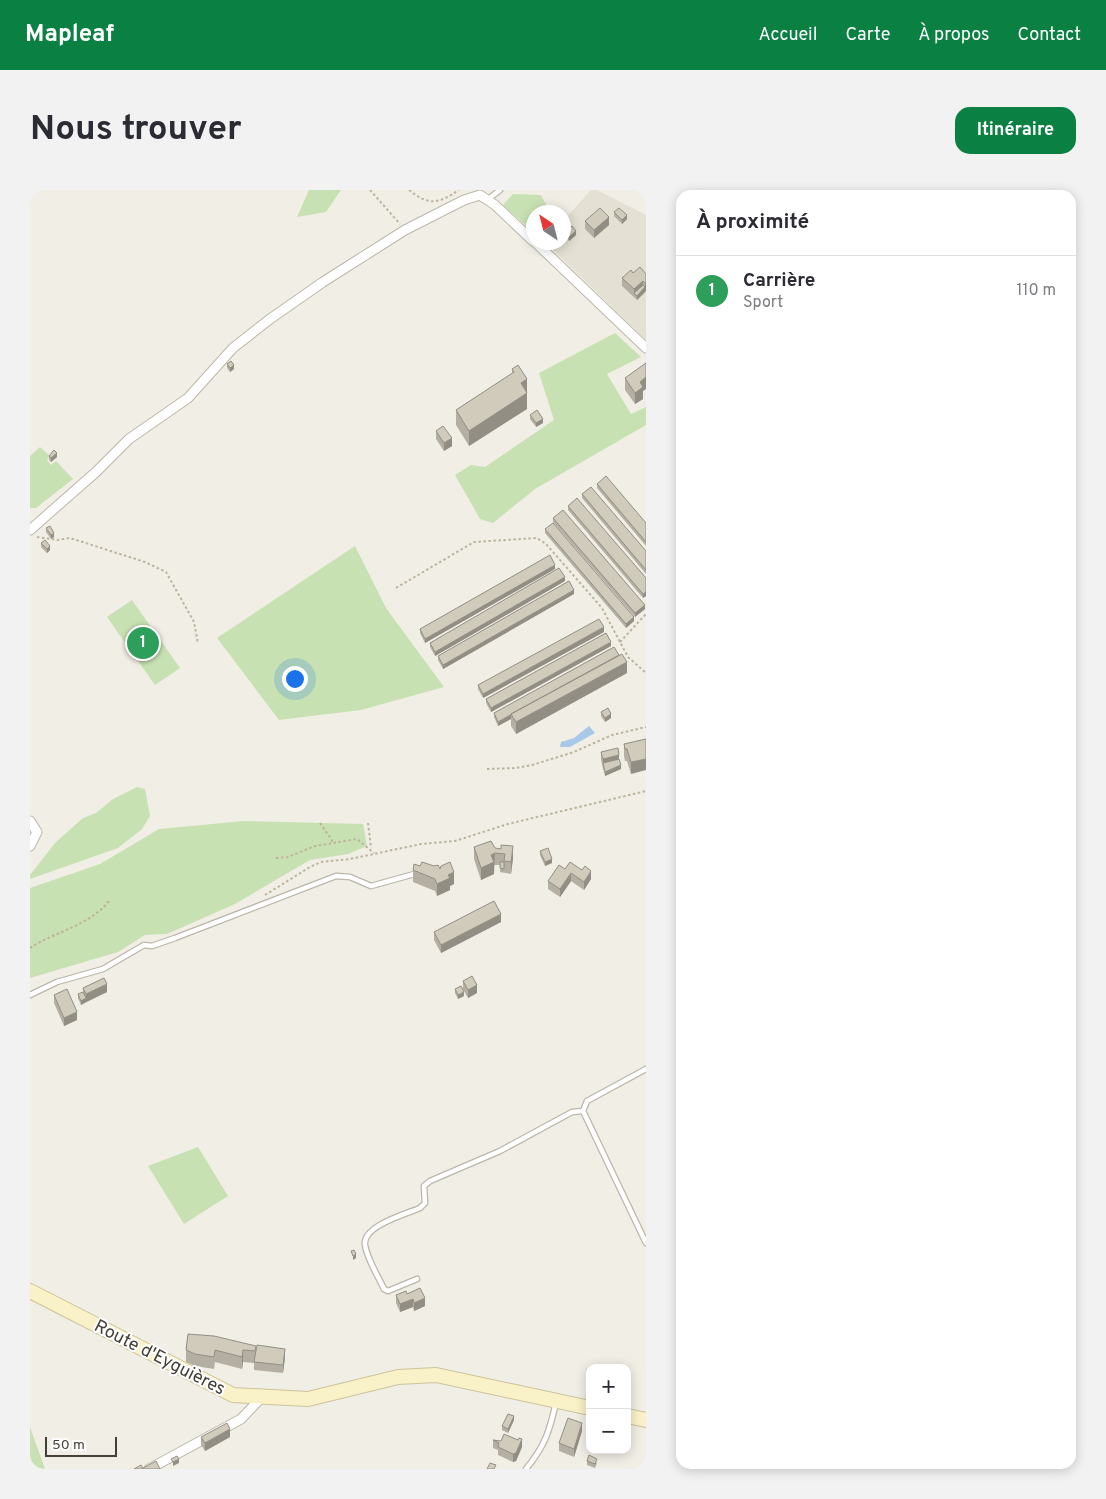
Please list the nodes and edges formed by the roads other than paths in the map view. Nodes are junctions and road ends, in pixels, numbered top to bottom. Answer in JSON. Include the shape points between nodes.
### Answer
{"nodes":[{"id":1,"x":500,"y":190,"type":"edge"},
{"id":2,"x":487,"y":200,"type":"junction"},
{"id":3,"x":526,"y":235,"type":"edge"},
{"id":4,"x":542,"y":250,"type":"edge"},
{"id":5,"x":646,"y":348,"type":"edge"},
{"id":6,"x":30,"y":530,"type":"edge"},
{"id":7,"x":30,"y":820,"type":"edge"},
{"id":8,"x":30,"y":846,"type":"edge"},
{"id":9,"x":427,"y":869,"type":"edge"},
{"id":10,"x":30,"y":994,"type":"edge"},
{"id":11,"x":646,"y":1069,"type":"edge"},
{"id":12,"x":583,"y":1110,"type":"junction"},
{"id":13,"x":646,"y":1243,"type":"edge"},
{"id":14,"x":417,"y":1279,"type":"dead end"},
{"id":15,"x":30,"y":1291,"type":"edge"},
{"id":16,"x":261,"y":1398,"type":"junction"},
{"id":17,"x":556,"y":1400,"type":"junction"},
{"id":18,"x":586,"y":1407,"type":"edge"},
{"id":19,"x":631,"y":1417,"type":"edge"},
{"id":20,"x":646,"y":1420,"type":"edge"},
{"id":21,"x":149,"y":1469,"type":"edge"},
{"id":22,"x":526,"y":1469,"type":"edge"}],
"edges":[{"from":1,"to":2,"type":"lane"},
{"from":2,"to":3,"type":"street"},
{"from":2,"to":6,"type":"street","via":[[480,196],[464,200],[404,230],[323,282],[234,348],[188,398],[129,439]]},
{"from":4,"to":5,"type":"street"},
{"from":7,"to":8,"type":"street","via":[[37,832]]},
{"from":9,"to":10,"type":"lane","via":[[371,886],[350,877],[336,876],[175,938],[152,946],[144,945],[103,969],[57,982]]},
{"from":11,"to":12,"type":"lane","via":[[587,1101]]},
{"from":12,"to":13,"type":"lane"},
{"from":12,"to":14,"type":"lane","via":[[572,1112],[500,1151],[430,1181],[424,1186],[426,1203],[420,1208],[366,1234],[364,1244],[384,1288],[388,1291]]},
{"from":15,"to":16,"type":"main road","name":"Route d'Eyguières","via":[[233,1395]]},
{"from":16,"to":17,"type":"main road","name":"Route d'Eyguières","via":[[308,1399],[398,1377],[436,1375]]},
{"from":16,"to":21,"type":"street","via":[[241,1419]]},
{"from":17,"to":18,"type":"main road","name":"Route d'Eyguières"},
{"from":17,"to":22,"type":"lane","via":[[542,1450]]},
{"from":19,"to":20,"type":"main road"}]}
